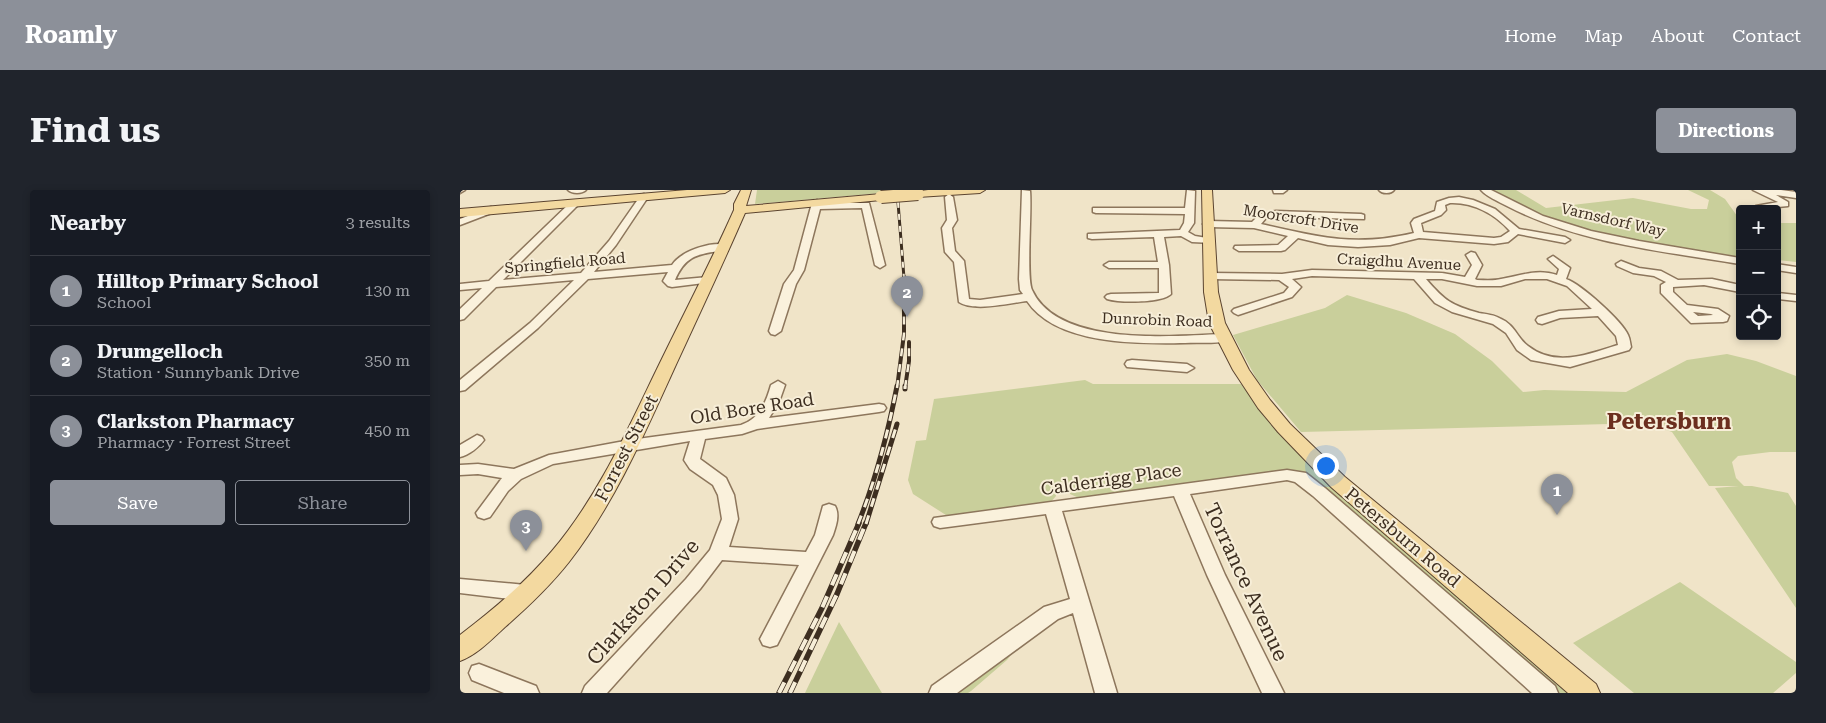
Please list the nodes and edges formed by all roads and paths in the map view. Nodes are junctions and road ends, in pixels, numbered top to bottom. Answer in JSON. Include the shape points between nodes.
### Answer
{"nodes":[{"id":1,"x":572,"y":190,"type":"edge"},
{"id":2,"x":582,"y":190,"type":"edge"},
{"id":3,"x":725,"y":190,"type":"edge"},
{"id":4,"x":748,"y":190,"type":"edge"},
{"id":5,"x":980,"y":190,"type":"edge"},
{"id":6,"x":1207,"y":190,"type":"edge"},
{"id":7,"x":1276,"y":190,"type":"edge"},
{"id":8,"x":1283,"y":190,"type":"edge"},
{"id":9,"x":1383,"y":190,"type":"edge"},
{"id":10,"x":1390,"y":190,"type":"edge"},
{"id":11,"x":1445,"y":190,"type":"edge"},
{"id":12,"x":1485,"y":190,"type":"edge"},
{"id":13,"x":1758,"y":190,"type":"edge"},
{"id":14,"x":1026,"y":191,"type":"edge"},
{"id":15,"x":1191,"y":191,"type":"edge"},
{"id":16,"x":680,"y":192,"type":"edge"},
{"id":17,"x":918,"y":194,"type":"joint"},
{"id":18,"x":1796,"y":195,"type":"edge"},
{"id":19,"x":881,"y":197,"type":"joint"},
{"id":20,"x":949,"y":197,"type":"dead end"},
{"id":21,"x":638,"y":198,"type":"junction"},
{"id":22,"x":1456,"y":199,"type":"junction"},
{"id":23,"x":576,"y":203,"type":"junction"},
{"id":24,"x":817,"y":205,"type":"junction"},
{"id":25,"x":1778,"y":205,"type":"edge"},
{"id":26,"x":491,"y":210,"type":"junction"},
{"id":27,"x":740,"y":210,"type":"junction"},
{"id":28,"x":1096,"y":210,"type":"dead end"},
{"id":29,"x":1189,"y":211,"type":"junction"},
{"id":30,"x":460,"y":213,"type":"edge"},
{"id":31,"x":1361,"y":217,"type":"dead end"},
{"id":32,"x":460,"y":222,"type":"edge"},
{"id":33,"x":1254,"y":225,"type":"junction"},
{"id":34,"x":1516,"y":231,"type":"junction"},
{"id":35,"x":1209,"y":232,"type":"junction"},
{"id":36,"x":1183,"y":233,"type":"junction"},
{"id":37,"x":1296,"y":234,"type":"junction"},
{"id":38,"x":1159,"y":235,"type":"junction"},
{"id":39,"x":1419,"y":235,"type":"junction"},
{"id":40,"x":1092,"y":236,"type":"dead end"},
{"id":41,"x":1565,"y":240,"type":"dead end"},
{"id":42,"x":724,"y":247,"type":"junction"},
{"id":43,"x":1239,"y":248,"type":"dead end"},
{"id":44,"x":1471,"y":255,"type":"dead end"},
{"id":45,"x":1553,"y":259,"type":"dead end"},
{"id":46,"x":1736,"y":260,"type":"edge"},
{"id":47,"x":1164,"y":264,"type":"junction"},
{"id":48,"x":1621,"y":264,"type":"dead end"},
{"id":49,"x":880,"y":265,"type":"dead end"},
{"id":50,"x":1108,"y":265,"type":"dead end"},
{"id":51,"x":674,"y":268,"type":"junction"},
{"id":52,"x":1781,"y":268,"type":"edge"},
{"id":53,"x":1796,"y":270,"type":"edge"},
{"id":54,"x":583,"y":276,"type":"junction"},
{"id":55,"x":1210,"y":276,"type":"junction"},
{"id":56,"x":1418,"y":276,"type":"junction"},
{"id":57,"x":1282,"y":277,"type":"junction"},
{"id":58,"x":708,"y":280,"type":"junction"},
{"id":59,"x":1560,"y":280,"type":"junction"},
{"id":60,"x":1468,"y":281,"type":"junction"},
{"id":61,"x":1676,"y":283,"type":"junction"},
{"id":62,"x":491,"y":285,"type":"junction"},
{"id":63,"x":460,"y":287,"type":"edge"},
{"id":64,"x":1736,"y":288,"type":"edge"},
{"id":65,"x":1030,"y":297,"type":"junction"},
{"id":66,"x":1111,"y":297,"type":"dead end"},
{"id":67,"x":1690,"y":308,"type":"dead end"},
{"id":68,"x":1238,"y":311,"type":"dead end"},
{"id":69,"x":1602,"y":312,"type":"junction"},
{"id":70,"x":460,"y":316,"type":"edge"},
{"id":71,"x":1542,"y":320,"type":"dead end"},
{"id":72,"x":775,"y":331,"type":"dead end"},
{"id":73,"x":1223,"y":338,"type":"junction"},
{"id":74,"x":1163,"y":353,"type":"junction"},
{"id":75,"x":1132,"y":364,"type":"dead end"},
{"id":76,"x":1187,"y":368,"type":"dead end"},
{"id":77,"x":778,"y":385,"type":"dead end"},
{"id":78,"x":460,"y":387,"type":"edge"},
{"id":79,"x":879,"y":408,"type":"dead end"},
{"id":80,"x":755,"y":425,"type":"junction"},
{"id":81,"x":698,"y":435,"type":"junction"},
{"id":82,"x":477,"y":440,"type":"dead end"},
{"id":83,"x":630,"y":445,"type":"junction"},
{"id":84,"x":460,"y":452,"type":"edge"},
{"id":85,"x":460,"y":470,"type":"edge"},
{"id":86,"x":516,"y":475,"type":"junction"},
{"id":87,"x":1180,"y":490,"type":"junction"},
{"id":88,"x":1053,"y":508,"type":"junction"},
{"id":89,"x":829,"y":510,"type":"dead end"},
{"id":90,"x":484,"y":513,"type":"dead end"},
{"id":91,"x":940,"y":522,"type":"dead end"},
{"id":92,"x":718,"y":553,"type":"junction"},
{"id":93,"x":811,"y":559,"type":"junction"},
{"id":94,"x":460,"y":586,"type":"edge"},
{"id":95,"x":526,"y":592,"type":"junction"},
{"id":96,"x":1080,"y":603,"type":"junction"},
{"id":97,"x":770,"y":640,"type":"dead end"},
{"id":98,"x":460,"y":650,"type":"edge"},
{"id":99,"x":479,"y":673,"type":"dead end"},
{"id":100,"x":528,"y":693,"type":"edge"},
{"id":101,"x":593,"y":693,"type":"edge"},
{"id":102,"x":940,"y":693,"type":"edge"},
{"id":103,"x":1106,"y":693,"type":"edge"},
{"id":104,"x":1273,"y":693,"type":"edge"},
{"id":105,"x":1547,"y":693,"type":"edge"},
{"id":106,"x":1587,"y":693,"type":"edge"}],
"edges":[{"from":1,"to":2,"type":"street"},
{"from":3,"to":16,"type":"main road"},
{"from":4,"to":27,"type":"main road","name":"Forrest Street","via":[[748,202]]},
{"from":5,"to":17,"type":"main road"},
{"from":6,"to":35,"type":"main road","name":"Petersburn Road"},
{"from":7,"to":8,"type":"street"},
{"from":9,"to":10,"type":"street"},
{"from":11,"to":22,"type":"street"},
{"from":12,"to":46,"type":"street","name":"Varnsdorf Way","via":[[1524,211],[1581,231]]},
{"from":13,"to":18,"type":"street"},
{"from":13,"to":25,"type":"street","via":[[1785,204]]},
{"from":14,"to":65,"type":"street","via":[[1026,288]]},
{"from":15,"to":29,"type":"street"},
{"from":16,"to":21,"type":"main road"},
{"from":17,"to":19,"type":"main road","bridge":true},
{"from":19,"to":24,"type":"main road"},
{"from":20,"to":65,"type":"street","via":[[945,212],[952,220],[947,228],[950,252],[959,261],[963,300],[980,303]]},
{"from":21,"to":23,"type":"main road"},
{"from":21,"to":54,"type":"street","via":[[602,257]]},
{"from":22,"to":34,"type":"street","via":[[1476,203],[1500,216]]},
{"from":22,"to":39,"type":"street","via":[[1440,204],[1438,213],[1417,220]]},
{"from":23,"to":26,"type":"main road"},
{"from":23,"to":62,"type":"street"},
{"from":24,"to":27,"type":"main road"},
{"from":24,"to":49,"type":"street","via":[[866,205]]},
{"from":24,"to":72,"type":"street","via":[[800,270],[790,284]]},
{"from":26,"to":30,"type":"main road"},
{"from":26,"to":32,"type":"street"},
{"from":27,"to":42,"type":"main road","name":"Forrest Street"},
{"from":28,"to":29,"type":"street"},
{"from":29,"to":36,"type":"street"},
{"from":31,"to":33,"type":"street","via":[[1276,214],[1263,216]]},
{"from":33,"to":35,"type":"street","name":"Moorcroft Drive"},
{"from":33,"to":37,"type":"street","name":"Moorcroft Drive"},
{"from":34,"to":39,"type":"street","name":"Moorcroft Drive","via":[[1504,240],[1494,241]]},
{"from":34,"to":41,"type":"street"},
{"from":35,"to":36,"type":"street","name":"Moorcroft Drive","via":[[1192,239]]},
{"from":35,"to":55,"type":"main road","name":"Petersburn Road"},
{"from":36,"to":38,"type":"street"},
{"from":37,"to":39,"type":"street","name":"Moorcroft Drive","via":[[1328,242],[1370,244]]},
{"from":37,"to":43,"type":"street","via":[[1281,248]]},
{"from":38,"to":40,"type":"street"},
{"from":38,"to":47,"type":"street"},
{"from":42,"to":51,"type":"street","via":[[692,252]]},
{"from":42,"to":58,"type":"main road","name":"Forrest Street"},
{"from":44,"to":60,"type":"street","via":[[1477,265]]},
{"from":45,"to":59,"type":"street","via":[[1565,268]]},
{"from":47,"to":50,"type":"street"},
{"from":47,"to":66,"type":"street","via":[[1165,294],[1160,297]]},
{"from":48,"to":61,"type":"street","via":[[1637,271],[1657,273]]},
{"from":51,"to":54,"type":"street","name":"Springfield Road"},
{"from":51,"to":58,"type":"street","via":[[669,281],[672,284]]},
{"from":52,"to":53,"type":"street"},
{"from":54,"to":62,"type":"street","name":"Springfield Road"},
{"from":54,"to":78,"type":"street","via":[[513,345]]},
{"from":55,"to":57,"type":"street","name":"Craigdhu Avenue"},
{"from":55,"to":73,"type":"main road","name":"Petersburn Road","via":[[1214,310]]},
{"from":56,"to":57,"type":"street","name":"Craigdhu Avenue","via":[[1312,272]]},
{"from":56,"to":60,"type":"street","name":"Craigdhu Avenue"},
{"from":56,"to":69,"type":"street","name":"Craigdhu Avenue","via":[[1439,301],[1456,310],[1497,322],[1511,331],[1521,347],[1536,357],[1570,363],[1625,347],[1622,335]]},
{"from":57,"to":68,"type":"street","via":[[1295,287],[1288,295]]},
{"from":58,"to":83,"type":"main road","name":"Forrest Street"},
{"from":59,"to":60,"type":"street","name":"Craigdhu Avenue","via":[[1548,276],[1524,276],[1501,283]]},
{"from":59,"to":69,"type":"street","name":"Craigdhu Avenue","via":[[1572,284]]},
{"from":61,"to":64,"type":"street","via":[[1717,282]]},
{"from":61,"to":67,"type":"street","via":[[1667,285],[1667,293],[1695,320],[1721,320],[1723,316],[1714,311]]},
{"from":62,"to":63,"type":"street","name":"Springfield Road"},
{"from":62,"to":70,"type":"street"},
{"from":65,"to":74,"type":"street","name":"Dunrobin Road","via":[[1054,320],[1084,332],[1110,336]]},
{"from":69,"to":71,"type":"street","via":[[1559,315]]},
{"from":73,"to":74,"type":"street","name":"Dunrobin Road"},
{"from":73,"to":106,"type":"main road","name":"Petersburn Road","via":[[1264,404],[1316,462]]},
{"from":74,"to":75,"type":"street"},
{"from":74,"to":76,"type":"street"},
{"from":77,"to":80,"type":"street","via":[[768,414]]},
{"from":79,"to":80,"type":"street","name":"Old Bore Road"},
{"from":80,"to":81,"type":"street","name":"Old Bore Road"},
{"from":81,"to":83,"type":"street","name":"Old Bore Road"},
{"from":81,"to":92,"type":"street","name":"Clarkston Drive","via":[[692,460],[720,482],[726,495],[730,519]]},
{"from":82,"to":84,"type":"street"},
{"from":83,"to":86,"type":"street","name":"Old Bore Road","via":[[563,456]]},
{"from":83,"to":95,"type":"main road","name":"Forrest Street","via":[[572,542],[547,573]]},
{"from":85,"to":86,"type":"street","via":[[478,469]]},
{"from":86,"to":90,"type":"street","name":"Old Bore Road","via":[[502,487]]},
{"from":87,"to":88,"type":"street","name":"Calderrigg Place"},
{"from":87,"to":104,"type":"street","name":"Torrance Avenue","via":[[1216,575]]},
{"from":87,"to":105,"type":"street","name":"Calderrigg Place","via":[[1287,475],[1300,478]]},
{"from":88,"to":91,"type":"street","name":"Calderrigg Place"},
{"from":88,"to":96,"type":"street"},
{"from":89,"to":93,"type":"street","via":[[824,535]]},
{"from":92,"to":93,"type":"street"},
{"from":92,"to":101,"type":"street","name":"Clarkston Drive"},
{"from":93,"to":97,"type":"street"},
{"from":94,"to":95,"type":"street"},
{"from":95,"to":98,"type":"main road","name":"Forrest Street"},
{"from":96,"to":102,"type":"street","via":[[1051,613]]},
{"from":96,"to":103,"type":"street"},
{"from":99,"to":100,"type":"street"}]}
